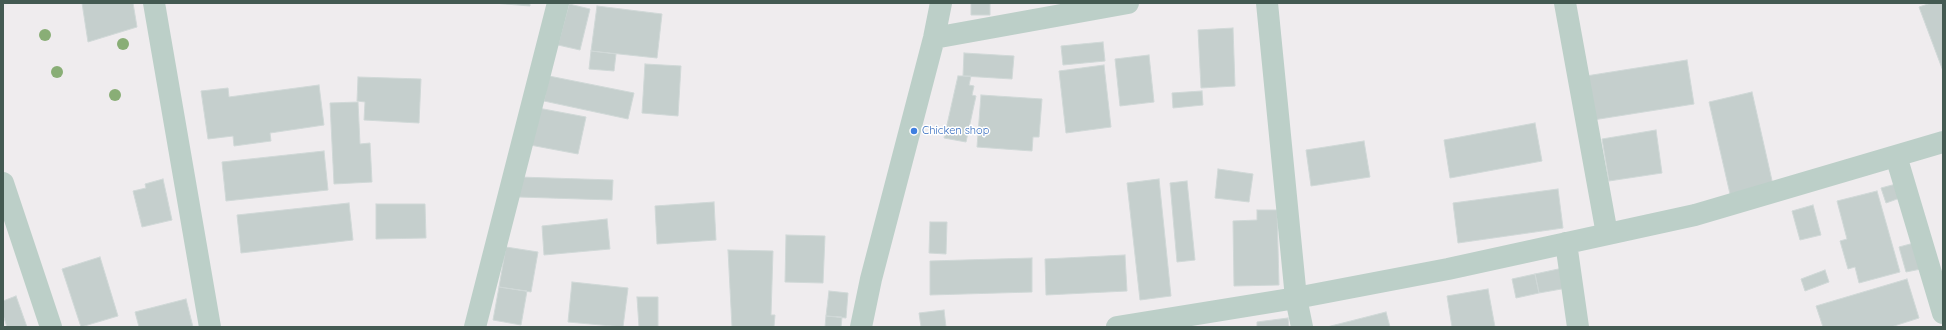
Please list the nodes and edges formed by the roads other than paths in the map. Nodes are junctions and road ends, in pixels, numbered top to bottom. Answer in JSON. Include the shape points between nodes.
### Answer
{"nodes":[{"id":1,"x":154,"y":3,"type":"edge"},
{"id":2,"x":558,"y":3,"type":"edge"},
{"id":3,"x":941,"y":3,"type":"edge"},
{"id":4,"x":1128,"y":3,"type":"edge"},
{"id":5,"x":1267,"y":3,"type":"edge"},
{"id":6,"x":1565,"y":3,"type":"edge"},
{"id":7,"x":934,"y":38,"type":"junction"},
{"id":8,"x":1943,"y":142,"type":"edge"},
{"id":9,"x":1896,"y":156,"type":"junction"},
{"id":10,"x":3,"y":184,"type":"edge"},
{"id":11,"x":1607,"y":234,"type":"junction"},
{"id":12,"x":1566,"y":243,"type":"junction"},
{"id":13,"x":1296,"y":298,"type":"junction"},
{"id":14,"x":1943,"y":313,"type":"edge"},
{"id":15,"x":51,"y":327,"type":"edge"},
{"id":16,"x":210,"y":327,"type":"edge"},
{"id":17,"x":475,"y":327,"type":"edge"},
{"id":18,"x":861,"y":327,"type":"edge"},
{"id":19,"x":1117,"y":327,"type":"edge"},
{"id":20,"x":1302,"y":327,"type":"edge"},
{"id":21,"x":1578,"y":327,"type":"edge"}],
"edges":[{"from":1,"to":16,"type":"street"},
{"from":2,"to":17,"type":"street"},
{"from":3,"to":7,"type":"street"},
{"from":4,"to":7,"type":"street"},
{"from":5,"to":13,"type":"street"},
{"from":6,"to":11,"type":"street"},
{"from":7,"to":18,"type":"street","via":[[871,279]]},
{"from":8,"to":9,"type":"street"},
{"from":9,"to":11,"type":"street","via":[[1695,215]]},
{"from":9,"to":14,"type":"street"},
{"from":10,"to":15,"type":"street"},
{"from":11,"to":12,"type":"street"},
{"from":12,"to":13,"type":"street"},
{"from":12,"to":21,"type":"street"},
{"from":13,"to":19,"type":"street"},
{"from":13,"to":20,"type":"street"}]}
